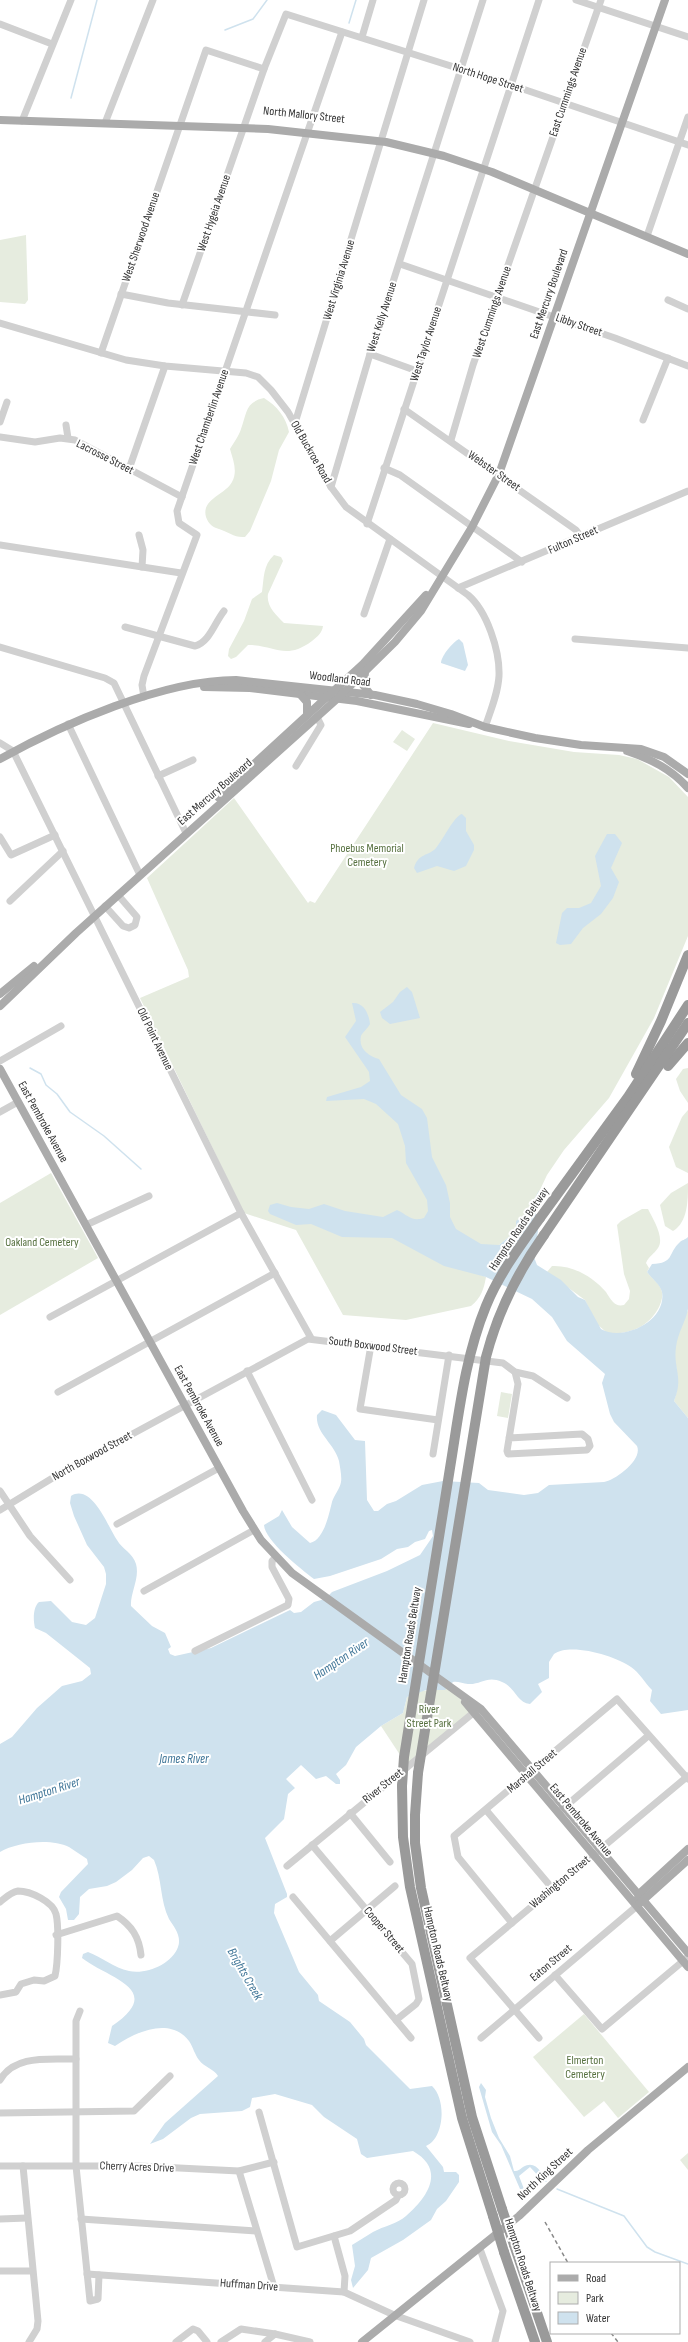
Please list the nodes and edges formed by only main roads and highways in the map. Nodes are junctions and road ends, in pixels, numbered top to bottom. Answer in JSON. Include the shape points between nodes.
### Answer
{"nodes":[{"id":1,"x":665,"y":0,"type":"edge"},
{"id":2,"x":0,"y":115,"type":"edge"},
{"id":3,"x":23,"y":118,"type":"junction"},
{"id":4,"x":0,"y":120,"type":"edge"},
{"id":5,"x":591,"y":212,"type":"junction"},
{"id":6,"x":688,"y":254,"type":"edge"},
{"id":7,"x":435,"y":586,"type":"junction"},
{"id":8,"x":366,"y":672,"type":"junction"},
{"id":9,"x":251,"y":685,"type":"junction"},
{"id":10,"x":335,"y":690,"type":"junction"},
{"id":11,"x":346,"y":691,"type":"junction"},
{"id":12,"x":300,"y":694,"type":"junction"},
{"id":13,"x":371,"y":695,"type":"junction"},
{"id":14,"x":327,"y":697,"type":"junction"},
{"id":15,"x":338,"y":698,"type":"junction"},
{"id":16,"x":307,"y":715,"type":"junction"},
{"id":17,"x":486,"y":727,"type":"junction"},
{"id":18,"x":613,"y":747,"type":"junction"},
{"id":19,"x":0,"y":759,"type":"edge"},
{"id":20,"x":688,"y":774,"type":"edge"},
{"id":21,"x":688,"y":788,"type":"edge"},
{"id":22,"x":185,"y":831,"type":"junction"},
{"id":23,"x":139,"y":872,"type":"junction"},
{"id":24,"x":94,"y":914,"type":"junction"},
{"id":25,"x":688,"y":955,"type":"edge"},
{"id":26,"x":0,"y":994,"type":"edge"},
{"id":27,"x":688,"y":1005,"type":"edge"},
{"id":28,"x":0,"y":1006,"type":"edge"},
{"id":29,"x":688,"y":1023,"type":"edge"},
{"id":30,"x":688,"y":1043,"type":"edge"},
{"id":31,"x":0,"y":1069,"type":"edge"},
{"id":32,"x":594,"y":1145,"type":"junction"},
{"id":33,"x":577,"y":1188,"type":"junction"},
{"id":34,"x":688,"y":1849,"type":"edge"},
{"id":35,"x":597,"y":1851,"type":"junction"},
{"id":36,"x":688,"y":1860,"type":"edge"},
{"id":37,"x":641,"y":1896,"type":"junction"},
{"id":38,"x":637,"y":1906,"type":"junction"},
{"id":39,"x":688,"y":1953,"type":"edge"},
{"id":40,"x":686,"y":1962,"type":"edge"},
{"id":41,"x":688,"y":2067,"type":"edge"},
{"id":42,"x":362,"y":2342,"type":"edge"},
{"id":43,"x":535,"y":2342,"type":"edge"},
{"id":44,"x":547,"y":2342,"type":"edge"}],
"edges":[{"from":1,"to":5,"type":"main road","name":"East Mercury Boulevard"},
{"from":2,"to":3,"type":"main road","name":"North Mallory Street"},
{"from":3,"to":4,"type":"main road","name":"North Mallory Street"},
{"from":3,"to":5,"type":"main road","name":"North Mallory Street","via":[[245,125],[308,129],[383,139],[484,166],[587,207]]},
{"from":5,"to":6,"type":"main road","name":"North Mallory Street"},
{"from":5,"to":7,"type":"main road","name":"East Mercury Boulevard","via":[[498,474],[472,527]]},
{"from":7,"to":8,"type":"main road","name":"East Mercury Boulevard","via":[[411,623]]},
{"from":7,"to":10,"type":"main road","name":"East Mercury Boulevard"},
{"from":8,"to":11,"type":"main road","name":"East Mercury Boulevard"},
{"from":8,"to":13,"type":"main road","via":[[363,685]]},
{"from":9,"to":10,"type":"main road","name":"Woodland Road"},
{"from":9,"to":12,"type":"main road","name":"Woodland Road"},
{"from":9,"to":19,"type":"main road","name":"Woodland Road","via":[[218,681],[144,697],[68,724]]},
{"from":10,"to":11,"type":"main road","name":"Woodland Road"},
{"from":10,"to":14,"type":"main road","name":"East Mercury Boulevard"},
{"from":11,"to":13,"type":"main road","name":"Woodland Road"},
{"from":11,"to":15,"type":"main road","name":"East Mercury Boulevard"},
{"from":12,"to":14,"type":"main road","name":"Woodland Road"},
{"from":12,"to":16,"type":"main road","via":[[307,702]]},
{"from":13,"to":17,"type":"main road","name":"Woodland Road","via":[[452,714]]},
{"from":14,"to":15,"type":"main road","name":"Woodland Road"},
{"from":14,"to":16,"type":"main road","name":"East Mercury Boulevard"},
{"from":15,"to":17,"type":"main road","name":"Woodland Road"},
{"from":15,"to":22,"type":"main road","name":"East Mercury Boulevard"},
{"from":16,"to":22,"type":"main road","name":"East Mercury Boulevard"},
{"from":17,"to":18,"type":"main road","name":"Woodland Road","via":[[535,738]]},
{"from":18,"to":20,"type":"main road","name":"Woodland Road","via":[[649,751],[674,763]]},
{"from":18,"to":21,"type":"main road","name":"Woodland Road","via":[[654,761]]},
{"from":22,"to":23,"type":"main road","name":"East Mercury Boulevard"},
{"from":23,"to":24,"type":"main road","name":"East Mercury Boulevard"},
{"from":23,"to":24,"type":"main road","name":"East Mercury Boulevard","via":[[118,895]]},
{"from":24,"to":26,"type":"main road","name":"East Mercury Boulevard"},
{"from":24,"to":28,"type":"main road","name":"East Mercury Boulevard"},
{"from":25,"to":32,"type":"highway","via":[[642,1062],[607,1117]]},
{"from":27,"to":32,"type":"highway","name":"Hampton Roads Beltway"},
{"from":29,"to":33,"type":"highway","name":"Hampton Roads Beltway"},
{"from":30,"to":33,"type":"highway","via":[[676,1055],[600,1164]]},
{"from":31,"to":35,"type":"main road","name":"East Pembroke Avenue","bridge":true,"via":[[254,1530],[292,1573],[477,1710]]},
{"from":32,"to":43,"type":"highway","name":"Hampton Roads Beltway","bridge":true,"via":[[540,1218],[495,1288],[472,1349],[446,1493],[404,1757],[402,1786],[403,1837],[410,1888],[462,2118]]},
{"from":33,"to":44,"type":"highway","name":"Hampton Roads Beltway","bridge":true,"via":[[517,1275],[493,1329],[486,1357],[418,1773],[415,1828],[421,1888],[472,2117]]},
{"from":34,"to":37,"type":"main road"},
{"from":35,"to":37,"type":"main road","name":"East Pembroke Avenue"},
{"from":35,"to":38,"type":"main road","name":"East Pembroke Avenue"},
{"from":36,"to":37,"type":"main road"},
{"from":37,"to":38,"type":"main road"},
{"from":37,"to":39,"type":"main road","name":"East Pembroke Avenue"},
{"from":38,"to":40,"type":"main road","name":"East Pembroke Avenue"},
{"from":41,"to":42,"type":"main road","name":"North King Street","via":[[588,2150],[519,2216],[480,2249]]}]}
